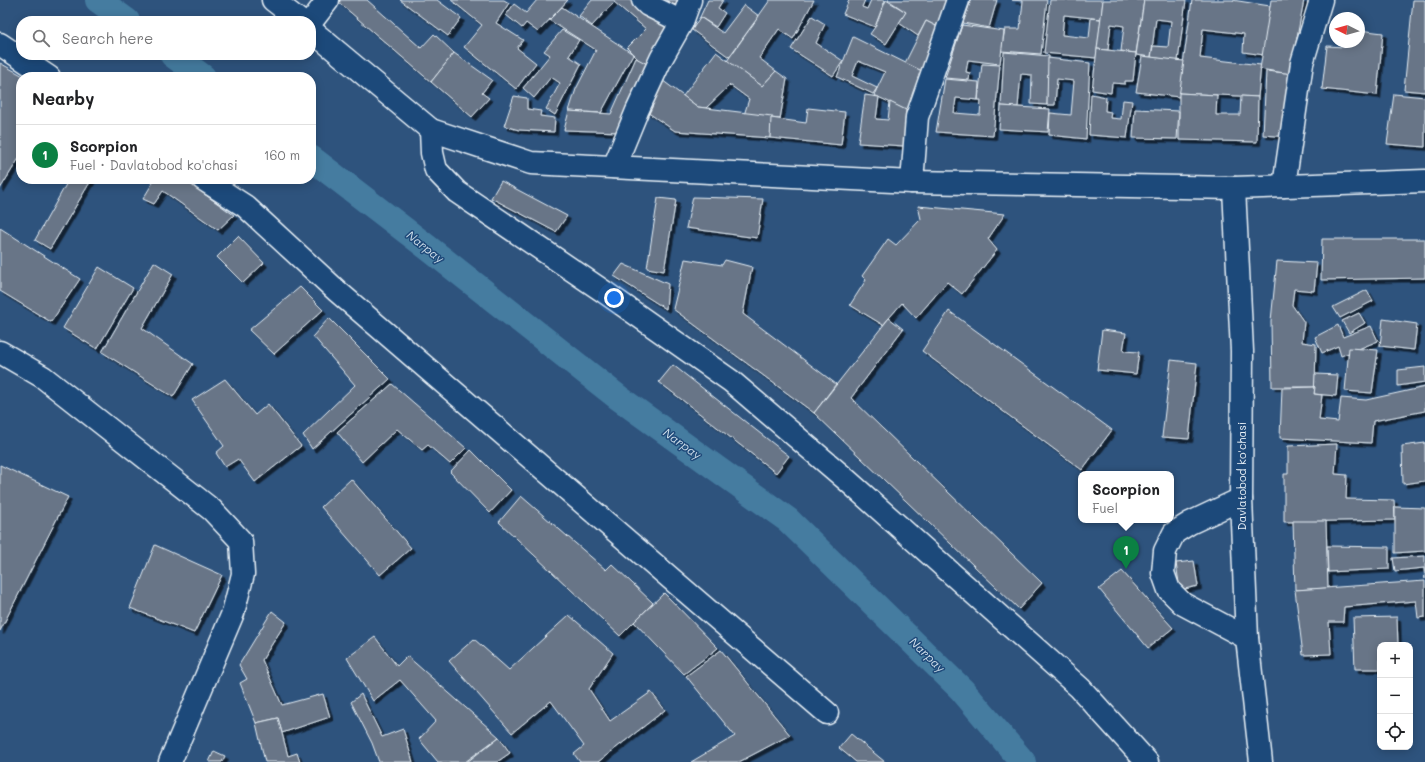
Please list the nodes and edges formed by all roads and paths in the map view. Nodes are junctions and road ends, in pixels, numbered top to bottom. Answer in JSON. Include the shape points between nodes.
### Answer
{"nodes":[{"id":1,"x":273,"y":0,"type":"edge"},
{"id":2,"x":328,"y":0,"type":"edge"},
{"id":3,"x":643,"y":0,"type":"edge"},
{"id":4,"x":690,"y":0,"type":"edge"},
{"id":5,"x":958,"y":0,"type":"edge"},
{"id":6,"x":1321,"y":0,"type":"edge"},
{"id":7,"x":294,"y":16,"type":"edge"},
{"id":8,"x":316,"y":16,"type":"edge"},
{"id":9,"x":682,"y":22,"type":"junction"},
{"id":10,"x":316,"y":34,"type":"edge"},
{"id":11,"x":0,"y":44,"type":"edge"},
{"id":12,"x":16,"y":55,"type":"edge"},
{"id":13,"x":24,"y":60,"type":"edge"},
{"id":14,"x":42,"y":72,"type":"edge"},
{"id":15,"x":431,"y":130,"type":"junction"},
{"id":16,"x":614,"y":167,"type":"junction"},
{"id":17,"x":1425,"y":181,"type":"edge"},
{"id":18,"x":912,"y":182,"type":"junction"},
{"id":19,"x":211,"y":184,"type":"edge"},
{"id":20,"x":1284,"y":186,"type":"junction"},
{"id":21,"x":1234,"y":188,"type":"junction"},
{"id":22,"x":0,"y":352,"type":"edge"},
{"id":23,"x":1241,"y":499,"type":"junction"},
{"id":24,"x":1247,"y":638,"type":"junction"},
{"id":25,"x":827,"y":713,"type":"dead end"},
{"id":26,"x":170,"y":762,"type":"edge"},
{"id":27,"x":1147,"y":762,"type":"edge"},
{"id":28,"x":1261,"y":762,"type":"edge"}],
"edges":[{"from":1,"to":7,"type":"street"},
{"from":2,"to":8,"type":"street"},
{"from":3,"to":9,"type":"street"},
{"from":4,"to":9,"type":"street"},
{"from":5,"to":18,"type":"street","via":[[916,117]]},
{"from":6,"to":20,"type":"street","via":[[1302,63]]},
{"from":9,"to":16,"type":"street","via":[[658,65]]},
{"from":10,"to":15,"type":"street"},
{"from":11,"to":12,"type":"street"},
{"from":13,"to":14,"type":"street"},
{"from":15,"to":16,"type":"street","via":[[531,163]]},
{"from":15,"to":27,"type":"street","via":[[436,170],[457,192],[731,381],[1080,688]]},
{"from":16,"to":18,"type":"street"},
{"from":17,"to":20,"type":"street"},
{"from":18,"to":21,"type":"street"},
{"from":19,"to":25,"type":"street","via":[[245,206],[337,291]]},
{"from":20,"to":21,"type":"street"},
{"from":21,"to":23,"type":"street","name":"Davlatobod ko'chasi","via":[[1242,351]]},
{"from":22,"to":26,"type":"street","via":[[43,377],[212,510],[241,541],[243,574],[234,613]]},
{"from":23,"to":24,"type":"street","name":"Davlatobod ko'chasi"},
{"from":23,"to":24,"type":"street","via":[[1174,533],[1165,551],[1163,573],[1168,590],[1182,604]]},
{"from":24,"to":28,"type":"street","name":"Davlatobod ko'chasi"}]}
